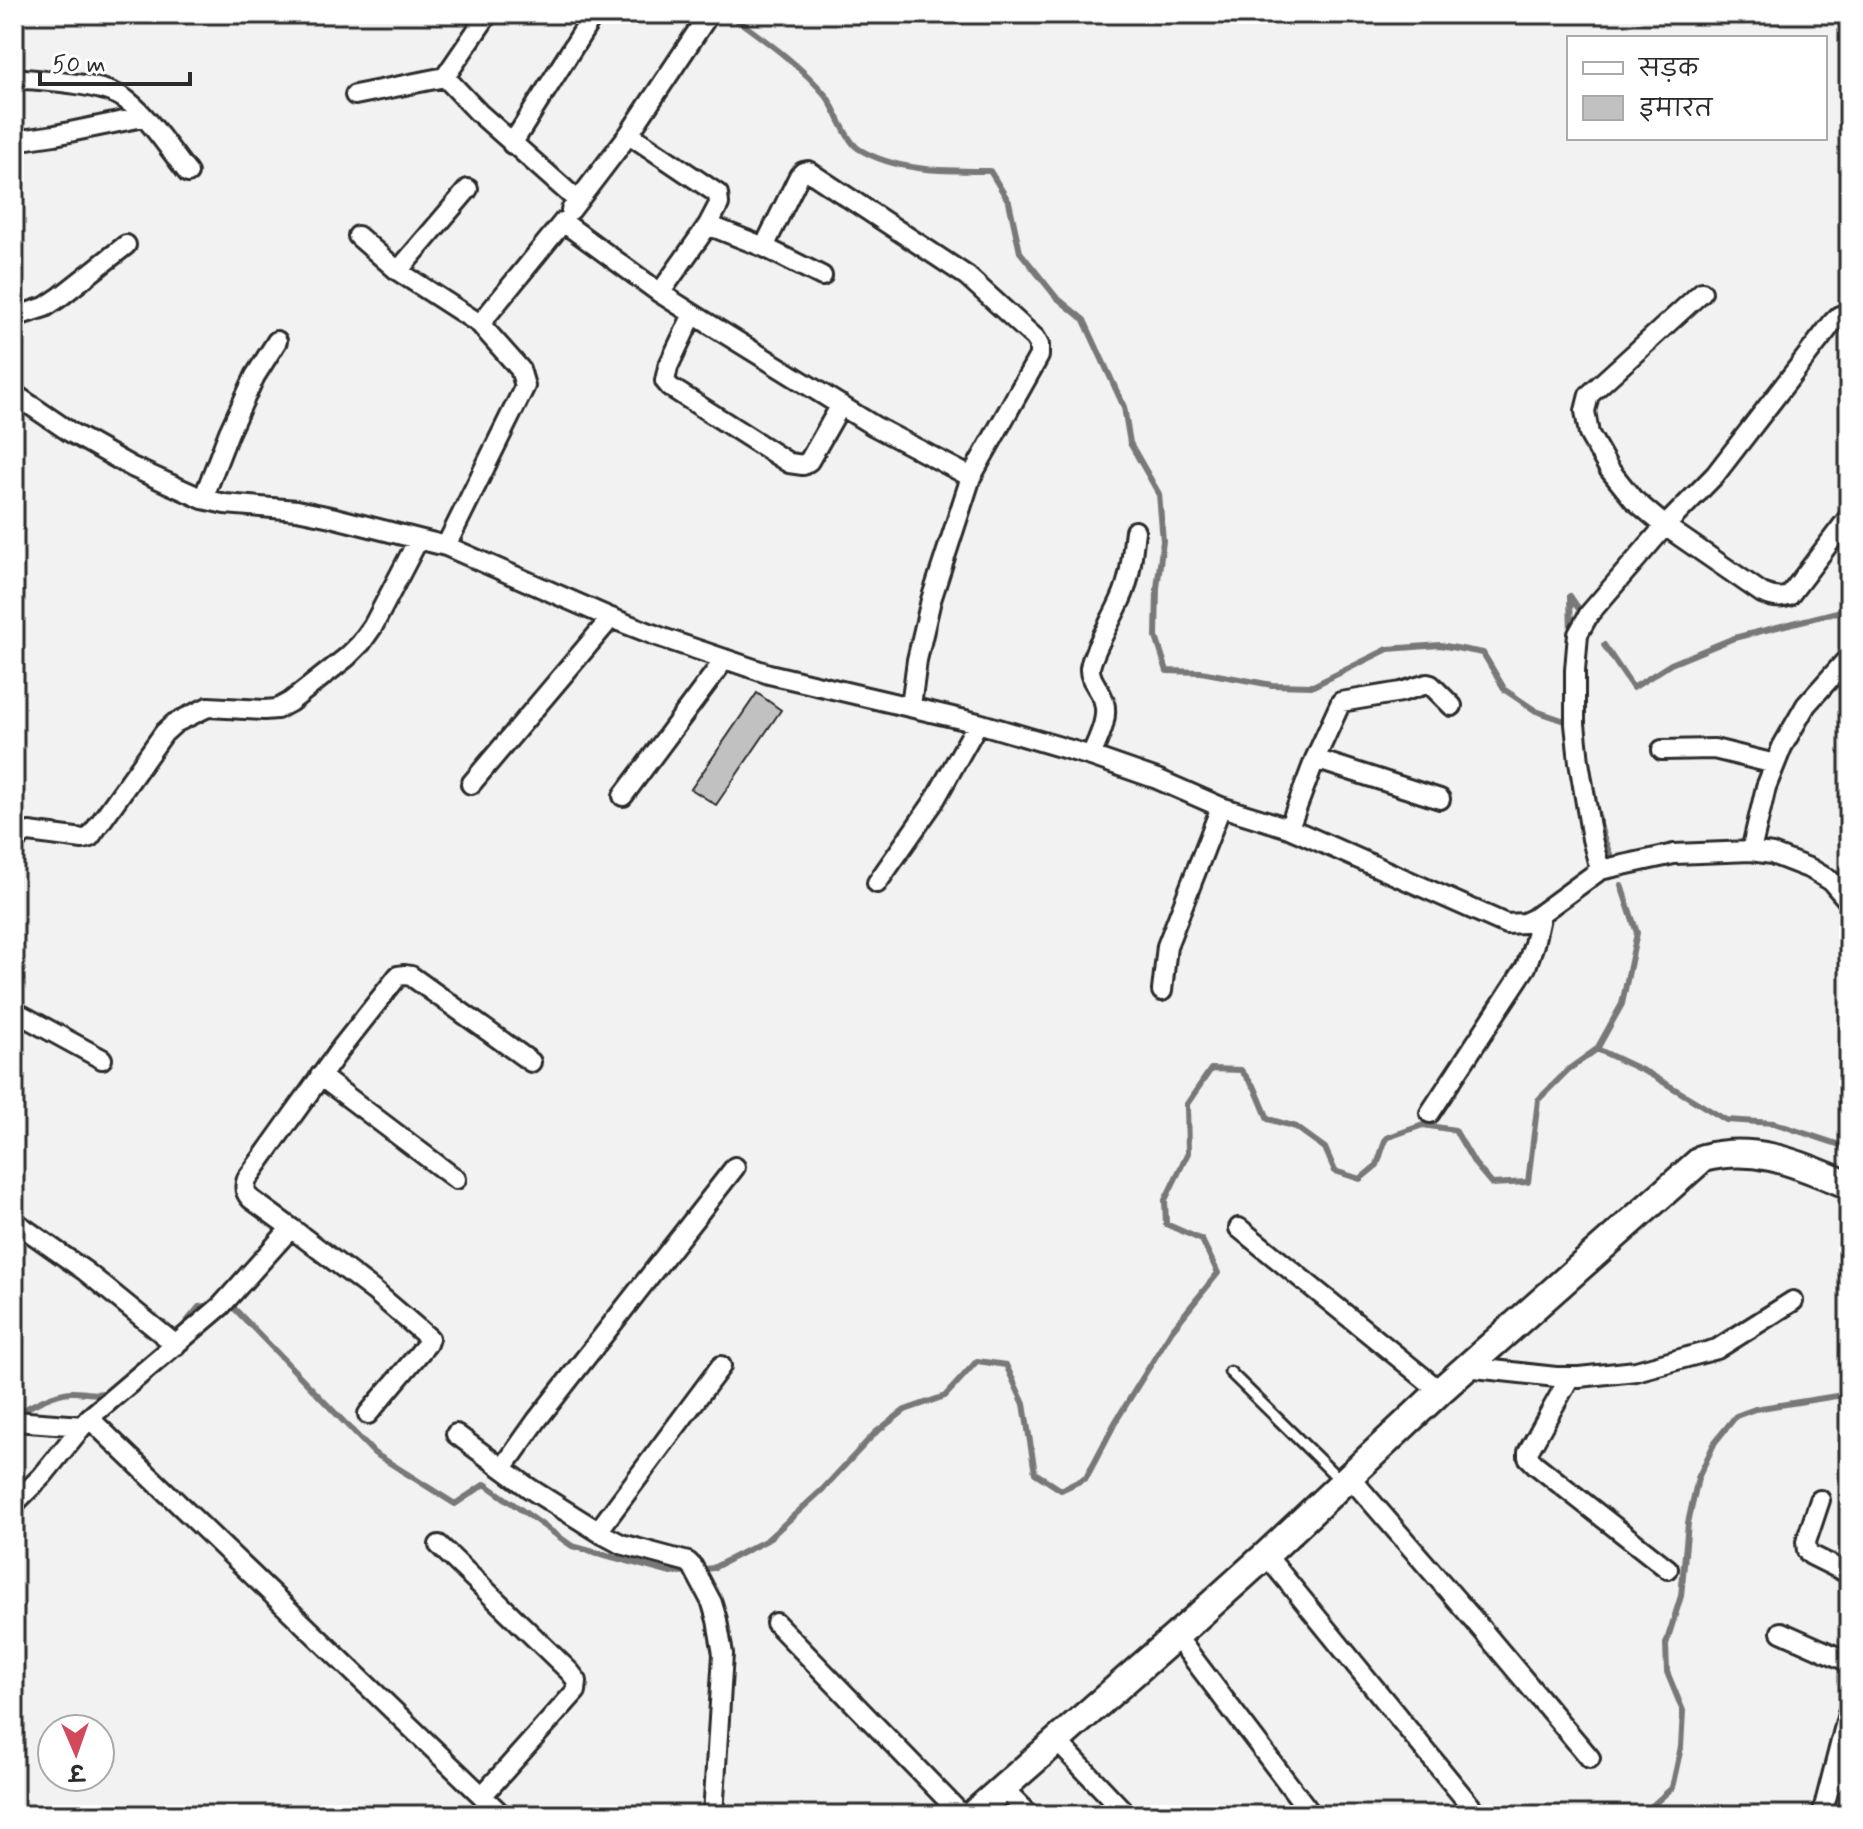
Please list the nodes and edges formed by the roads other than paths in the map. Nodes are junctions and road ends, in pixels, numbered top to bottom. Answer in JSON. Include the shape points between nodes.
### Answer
{"nodes":[{"id":1,"x":488,"y":14,"type":"edge"},
{"id":2,"x":594,"y":14,"type":"edge"},
{"id":3,"x":705,"y":20,"type":"dead end"},
{"id":4,"x":445,"y":77,"type":"junction"},
{"id":5,"x":14,"y":78,"type":"edge"},
{"id":6,"x":355,"y":95,"type":"dead end"},
{"id":7,"x":143,"y":117,"type":"junction"},
{"id":8,"x":629,"y":134,"type":"junction"},
{"id":9,"x":14,"y":141,"type":"edge"},
{"id":10,"x":512,"y":144,"type":"junction"},
{"id":11,"x":188,"y":173,"type":"dead end"},
{"id":12,"x":468,"y":189,"type":"dead end"},
{"id":13,"x":578,"y":201,"type":"junction"},
{"id":14,"x":563,"y":222,"type":"junction"},
{"id":15,"x":708,"y":225,"type":"junction"},
{"id":16,"x":358,"y":236,"type":"dead end"},
{"id":17,"x":126,"y":245,"type":"dead end"},
{"id":18,"x":764,"y":247,"type":"junction"},
{"id":19,"x":398,"y":271,"type":"junction"},
{"id":20,"x":822,"y":276,"type":"dead end"},
{"id":21,"x":1702,"y":292,"type":"dead end"},
{"id":22,"x":660,"y":293,"type":"junction"},
{"id":23,"x":693,"y":314,"type":"junction"},
{"id":24,"x":1849,"y":314,"type":"edge"},
{"id":25,"x":14,"y":317,"type":"edge"},
{"id":26,"x":480,"y":324,"type":"junction"},
{"id":27,"x":277,"y":341,"type":"dead end"},
{"id":28,"x":14,"y":394,"type":"edge"},
{"id":29,"x":841,"y":405,"type":"junction"},
{"id":30,"x":971,"y":477,"type":"junction"},
{"id":31,"x":203,"y":499,"type":"junction"},
{"id":32,"x":1849,"y":517,"type":"edge"},
{"id":33,"x":1665,"y":526,"type":"junction"},
{"id":34,"x":1135,"y":531,"type":"dead end"},
{"id":35,"x":418,"y":540,"type":"junction"},
{"id":36,"x":446,"y":546,"type":"junction"},
{"id":37,"x":611,"y":618,"type":"junction"},
{"id":38,"x":1849,"y":657,"type":"edge"},
{"id":39,"x":725,"y":659,"type":"junction"},
{"id":40,"x":911,"y":706,"type":"junction"},
{"id":41,"x":1452,"y":706,"type":"dead end"},
{"id":42,"x":978,"y":723,"type":"junction"},
{"id":43,"x":1662,"y":750,"type":"dead end"},
{"id":44,"x":1091,"y":756,"type":"junction"},
{"id":45,"x":1315,"y":759,"type":"junction"},
{"id":46,"x":1775,"y":764,"type":"junction"},
{"id":47,"x":471,"y":784,"type":"dead end"},
{"id":48,"x":623,"y":796,"type":"dead end"},
{"id":49,"x":1440,"y":799,"type":"dead end"},
{"id":50,"x":1221,"y":807,"type":"junction"},
{"id":51,"x":1289,"y":828,"type":"junction"},
{"id":52,"x":14,"y":842,"type":"edge"},
{"id":53,"x":1751,"y":851,"type":"junction"},
{"id":54,"x":1600,"y":870,"type":"junction"},
{"id":55,"x":877,"y":883,"type":"dead end"},
{"id":56,"x":1849,"y":902,"type":"edge"},
{"id":57,"x":1541,"y":913,"type":"junction"},
{"id":58,"x":1162,"y":991,"type":"dead end"},
{"id":59,"x":14,"y":1011,"type":"edge"},
{"id":60,"x":102,"y":1059,"type":"dead end"},
{"id":61,"x":531,"y":1062,"type":"dead end"},
{"id":62,"x":320,"y":1076,"type":"junction"},
{"id":63,"x":1430,"y":1113,"type":"dead end"},
{"id":64,"x":735,"y":1167,"type":"dead end"},
{"id":65,"x":456,"y":1179,"type":"dead end"},
{"id":66,"x":1849,"y":1185,"type":"edge"},
{"id":67,"x":14,"y":1221,"type":"edge"},
{"id":68,"x":291,"y":1228,"type":"junction"},
{"id":69,"x":1239,"y":1228,"type":"dead end"},
{"id":70,"x":1793,"y":1301,"type":"dead end"},
{"id":71,"x":174,"y":1344,"type":"junction"},
{"id":72,"x":721,"y":1366,"type":"dead end"},
{"id":73,"x":1466,"y":1367,"type":"junction"},
{"id":74,"x":1230,"y":1372,"type":"dead end"},
{"id":75,"x":1570,"y":1377,"type":"junction"},
{"id":76,"x":1440,"y":1391,"type":"junction"},
{"id":77,"x":368,"y":1414,"type":"dead end"},
{"id":78,"x":17,"y":1421,"type":"edge"},
{"id":79,"x":86,"y":1422,"type":"junction"},
{"id":80,"x":456,"y":1434,"type":"dead end"},
{"id":81,"x":503,"y":1468,"type":"junction"},
{"id":82,"x":1346,"y":1479,"type":"junction"},
{"id":83,"x":1820,"y":1500,"type":"dead end"},
{"id":84,"x":14,"y":1504,"type":"edge"},
{"id":85,"x":598,"y":1531,"type":"junction"},
{"id":86,"x":439,"y":1545,"type":"dead end"},
{"id":87,"x":1266,"y":1555,"type":"junction"},
{"id":88,"x":1668,"y":1569,"type":"dead end"},
{"id":89,"x":1849,"y":1574,"type":"edge"},
{"id":90,"x":776,"y":1623,"type":"dead end"},
{"id":91,"x":1781,"y":1632,"type":"dead end"},
{"id":92,"x":1176,"y":1636,"type":"junction"},
{"id":93,"x":1849,"y":1662,"type":"edge"},
{"id":94,"x":1849,"y":1710,"type":"edge"},
{"id":95,"x":1057,"y":1741,"type":"junction"},
{"id":96,"x":1590,"y":1758,"type":"dead end"},
{"id":97,"x":1003,"y":1788,"type":"junction"},
{"id":98,"x":482,"y":1796,"type":"junction"},
{"id":99,"x":502,"y":1815,"type":"edge"},
{"id":100,"x":713,"y":1815,"type":"edge"},
{"id":101,"x":962,"y":1815,"type":"edge"},
{"id":102,"x":972,"y":1815,"type":"edge"},
{"id":103,"x":1030,"y":1815,"type":"edge"},
{"id":104,"x":1127,"y":1815,"type":"edge"},
{"id":105,"x":1312,"y":1815,"type":"edge"},
{"id":106,"x":1478,"y":1815,"type":"edge"},
{"id":107,"x":1822,"y":1815,"type":"edge"}],
"edges":[{"from":1,"to":4,"type":"street"},
{"from":2,"to":10,"type":"street"},
{"from":3,"to":8,"type":"street"},
{"from":4,"to":6,"type":"street"},
{"from":4,"to":10,"type":"street"},
{"from":5,"to":7,"type":"street","via":[[119,95]]},
{"from":7,"to":9,"type":"street"},
{"from":7,"to":11,"type":"street"},
{"from":8,"to":13,"type":"street"},
{"from":8,"to":15,"type":"street","via":[[718,194],[719,204]]},
{"from":10,"to":13,"type":"street"},
{"from":12,"to":19,"type":"street"},
{"from":13,"to":14,"type":"street"},
{"from":14,"to":22,"type":"street"},
{"from":14,"to":26,"type":"street"},
{"from":15,"to":18,"type":"street"},
{"from":15,"to":22,"type":"street"},
{"from":16,"to":19,"type":"street"},
{"from":17,"to":25,"type":"street","via":[[45,307]]},
{"from":18,"to":20,"type":"street"},
{"from":18,"to":30,"type":"street","via":[[799,176],[808,171],[967,276],[1035,338],[1039,356]]},
{"from":19,"to":26,"type":"street"},
{"from":21,"to":33,"type":"street","via":[[1586,400],[1589,434],[1609,469]]},
{"from":22,"to":23,"type":"street"},
{"from":23,"to":29,"type":"street"},
{"from":23,"to":29,"type":"street","via":[[665,381],[789,463],[809,461]]},
{"from":24,"to":33,"type":"street","via":[[1833,322],[1715,475]]},
{"from":26,"to":36,"type":"street","via":[[520,369],[525,386]]},
{"from":27,"to":31,"type":"street","via":[[255,376]]},
{"from":28,"to":31,"type":"street","via":[[132,467]]},
{"from":29,"to":30,"type":"street"},
{"from":30,"to":40,"type":"street","via":[[931,600]]},
{"from":31,"to":35,"type":"street","via":[[297,510]]},
{"from":32,"to":33,"type":"street","via":[[1789,596],[1781,598],[1762,593]]},
{"from":33,"to":54,"type":"street","via":[[1578,634],[1575,724]]},
{"from":34,"to":44,"type":"street","via":[[1123,595],[1090,665],[1105,707]]},
{"from":35,"to":36,"type":"street"},
{"from":35,"to":52,"type":"street","via":[[361,643],[290,702],[277,709],[203,709],[175,723],[90,837],[29,832]]},
{"from":36,"to":37,"type":"street"},
{"from":37,"to":39,"type":"street"},
{"from":37,"to":47,"type":"street"},
{"from":38,"to":46,"type":"street","via":[[1806,705]]},
{"from":39,"to":40,"type":"street"},
{"from":39,"to":48,"type":"street"},
{"from":40,"to":42,"type":"street"},
{"from":41,"to":45,"type":"street","via":[[1427,684],[1344,700]]},
{"from":42,"to":44,"type":"street"},
{"from":42,"to":55,"type":"street","via":[[933,803]]},
{"from":43,"to":46,"type":"street","via":[[1714,749]]},
{"from":44,"to":50,"type":"street"},
{"from":45,"to":49,"type":"street"},
{"from":45,"to":51,"type":"street"},
{"from":46,"to":53,"type":"street"},
{"from":50,"to":51,"type":"street"},
{"from":50,"to":58,"type":"street","via":[[1167,946]]},
{"from":51,"to":57,"type":"street","via":[[1506,924],[1524,923]]},
{"from":53,"to":54,"type":"street","via":[[1674,854]]},
{"from":53,"to":56,"type":"street","via":[[1811,869],[1831,881]]},
{"from":54,"to":57,"type":"street"},
{"from":57,"to":63,"type":"street","via":[[1526,967]]},
{"from":59,"to":60,"type":"street"},
{"from":61,"to":62,"type":"street","via":[[411,976],[402,975]]},
{"from":62,"to":65,"type":"street"},
{"from":62,"to":68,"type":"street","via":[[245,1183],[251,1199]]},
{"from":64,"to":81,"type":"street"},
{"from":66,"to":73,"type":"main road","via":[[1784,1159],[1750,1153],[1703,1158]]},
{"from":67,"to":71,"type":"street"},
{"from":68,"to":71,"type":"street","via":[[225,1302]]},
{"from":68,"to":77,"type":"street","via":[[429,1338]]},
{"from":69,"to":76,"type":"street"},
{"from":70,"to":75,"type":"street","via":[[1707,1353],[1636,1371]]},
{"from":71,"to":79,"type":"street"},
{"from":72,"to":85,"type":"street"},
{"from":73,"to":75,"type":"street"},
{"from":73,"to":76,"type":"main road"},
{"from":74,"to":82,"type":"lane"},
{"from":75,"to":88,"type":"street","via":[[1528,1457]]},
{"from":76,"to":82,"type":"main road"},
{"from":78,"to":79,"type":"street"},
{"from":79,"to":84,"type":"street"},
{"from":79,"to":98,"type":"street"},
{"from":80,"to":81,"type":"street"},
{"from":81,"to":85,"type":"street"},
{"from":82,"to":87,"type":"main road"},
{"from":82,"to":96,"type":"street"},
{"from":83,"to":89,"type":"street","via":[[1807,1551]]},
{"from":85,"to":100,"type":"street","via":[[621,1544],[688,1562],[712,1603],[723,1654]]},
{"from":86,"to":98,"type":"street","via":[[577,1681],[576,1691]]},
{"from":87,"to":92,"type":"main road"},
{"from":87,"to":106,"type":"street"},
{"from":90,"to":101,"type":"street"},
{"from":91,"to":93,"type":"street"},
{"from":92,"to":95,"type":"main road"},
{"from":92,"to":105,"type":"street"},
{"from":94,"to":107,"type":"street"},
{"from":95,"to":97,"type":"main road"},
{"from":95,"to":104,"type":"street"},
{"from":97,"to":102,"type":"main road"},
{"from":97,"to":103,"type":"street"},
{"from":98,"to":99,"type":"street"}]}
